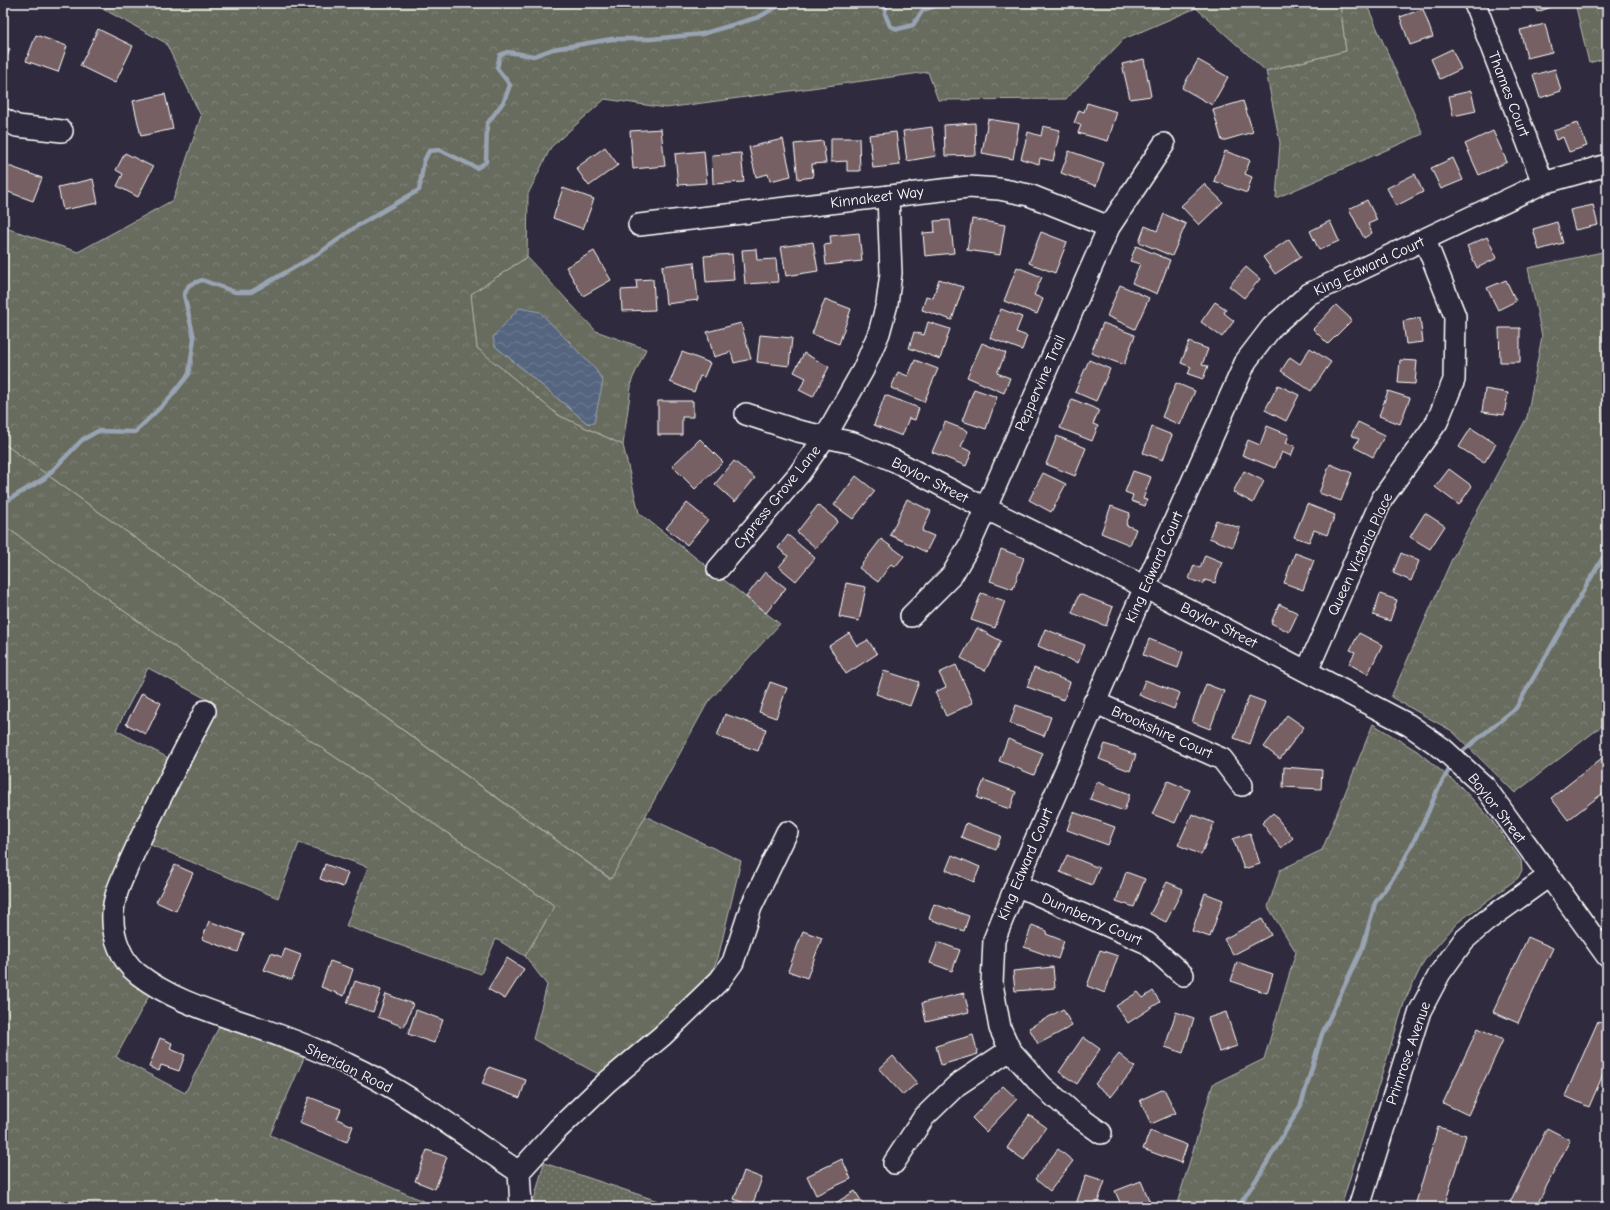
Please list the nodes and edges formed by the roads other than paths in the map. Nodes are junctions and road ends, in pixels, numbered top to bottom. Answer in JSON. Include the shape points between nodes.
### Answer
{"nodes":[{"id":1,"x":1475,"y":4,"type":"edge"},
{"id":2,"x":3,"y":119,"type":"edge"},
{"id":3,"x":62,"y":131,"type":"dead end"},
{"id":4,"x":1164,"y":144,"type":"dead end"},
{"id":5,"x":1607,"y":165,"type":"edge"},
{"id":6,"x":1543,"y":183,"type":"junction"},
{"id":7,"x":888,"y":196,"type":"junction"},
{"id":8,"x":639,"y":225,"type":"dead end"},
{"id":9,"x":1109,"y":227,"type":"junction"},
{"id":10,"x":1425,"y":240,"type":"junction"},
{"id":11,"x":746,"y":414,"type":"dead end"},
{"id":12,"x":825,"y":437,"type":"junction"},
{"id":13,"x":984,"y":508,"type":"junction"},
{"id":14,"x":718,"y":569,"type":"dead end"},
{"id":15,"x":1144,"y":586,"type":"junction"},
{"id":16,"x":912,"y":616,"type":"dead end"},
{"id":17,"x":1307,"y":671,"type":"junction"},
{"id":18,"x":1094,"y":702,"type":"junction"},
{"id":19,"x":205,"y":711,"type":"dead end"},
{"id":20,"x":1242,"y":785,"type":"dead end"},
{"id":21,"x":787,"y":832,"type":"dead end"},
{"id":22,"x":1549,"y":876,"type":"junction"},
{"id":23,"x":1016,"y":884,"type":"junction"},
{"id":24,"x":1607,"y":956,"type":"edge"},
{"id":25,"x":1183,"y":975,"type":"dead end"},
{"id":26,"x":1010,"y":1050,"type":"junction"},
{"id":27,"x":1101,"y":1133,"type":"dead end"},
{"id":28,"x":894,"y":1163,"type":"dead end"},
{"id":29,"x":519,"y":1172,"type":"junction"},
{"id":30,"x":522,"y":1207,"type":"edge"},
{"id":31,"x":1359,"y":1207,"type":"edge"}],
"edges":[{"from":1,"to":6,"type":"street","name":"Thames Court"},
{"from":2,"to":3,"type":"street","via":[[17,126]]},
{"from":4,"to":9,"type":"street","name":"Peppervine Trail"},
{"from":5,"to":6,"type":"street","name":"King Edward Court"},
{"from":6,"to":10,"type":"street","name":"King Edward Court"},
{"from":7,"to":8,"type":"street","name":"Kinnakeet Way"},
{"from":7,"to":9,"type":"street","name":"Kinnakeet Way","via":[[968,186],[999,189],[1028,195]]},
{"from":7,"to":12,"type":"street","name":"Cypress Grove Lane","via":[[892,244],[887,304],[863,370]]},
{"from":9,"to":13,"type":"street","name":"Peppervine Trail"},
{"from":10,"to":15,"type":"street","name":"King Edward Court","via":[[1309,294],[1272,326],[1246,361]]},
{"from":10,"to":17,"type":"street","name":"Queen Victoria Place","via":[[1454,316],[1454,380],[1437,422],[1382,500]]},
{"from":11,"to":12,"type":"street","name":"Baylor Street"},
{"from":12,"to":13,"type":"street","name":"Baylor Street","via":[[853,444],[895,461]]},
{"from":12,"to":14,"type":"street","name":"Cypress Grove Lane","via":[[799,474]]},
{"from":13,"to":15,"type":"street","name":"Baylor Street"},
{"from":13,"to":16,"type":"street","name":"Peppervine Trail","via":[[970,544],[952,575]]},
{"from":15,"to":17,"type":"street","name":"Baylor Street"},
{"from":15,"to":18,"type":"street","name":"King Edward Court"},
{"from":17,"to":22,"type":"street","name":"Baylor Street","via":[[1409,725],[1466,768],[1485,787]]},
{"from":18,"to":20,"type":"street","name":"Brookshire Court","via":[[1222,759]]},
{"from":18,"to":23,"type":"street","name":"King Edward Court"},
{"from":19,"to":29,"type":"street","name":"Sheridan Road","via":[[138,844],[116,896],[112,914],[114,929],[118,946],[126,961],[136,973],[195,1006],[278,1035],[348,1064],[413,1100]]},
{"from":21,"to":29,"type":"street","via":[[750,907],[733,962],[720,980],[662,1036],[607,1082],[558,1129]]},
{"from":22,"to":24,"type":"street","name":"Baylor Street"},
{"from":22,"to":31,"type":"street","name":"Primrose Avenue","via":[[1464,940],[1440,973],[1420,1011]]},
{"from":23,"to":25,"type":"street","name":"Dunnberry Court","via":[[1147,942]]},
{"from":23,"to":26,"type":"street","name":"King Edward Court","via":[[994,940],[992,984],[1000,1028]]},
{"from":26,"to":27,"type":"street","name":"King Edward Court","via":[[1042,1086]]},
{"from":26,"to":28,"type":"street","via":[[957,1085],[924,1117]]},
{"from":29,"to":30,"type":"street"}]}
